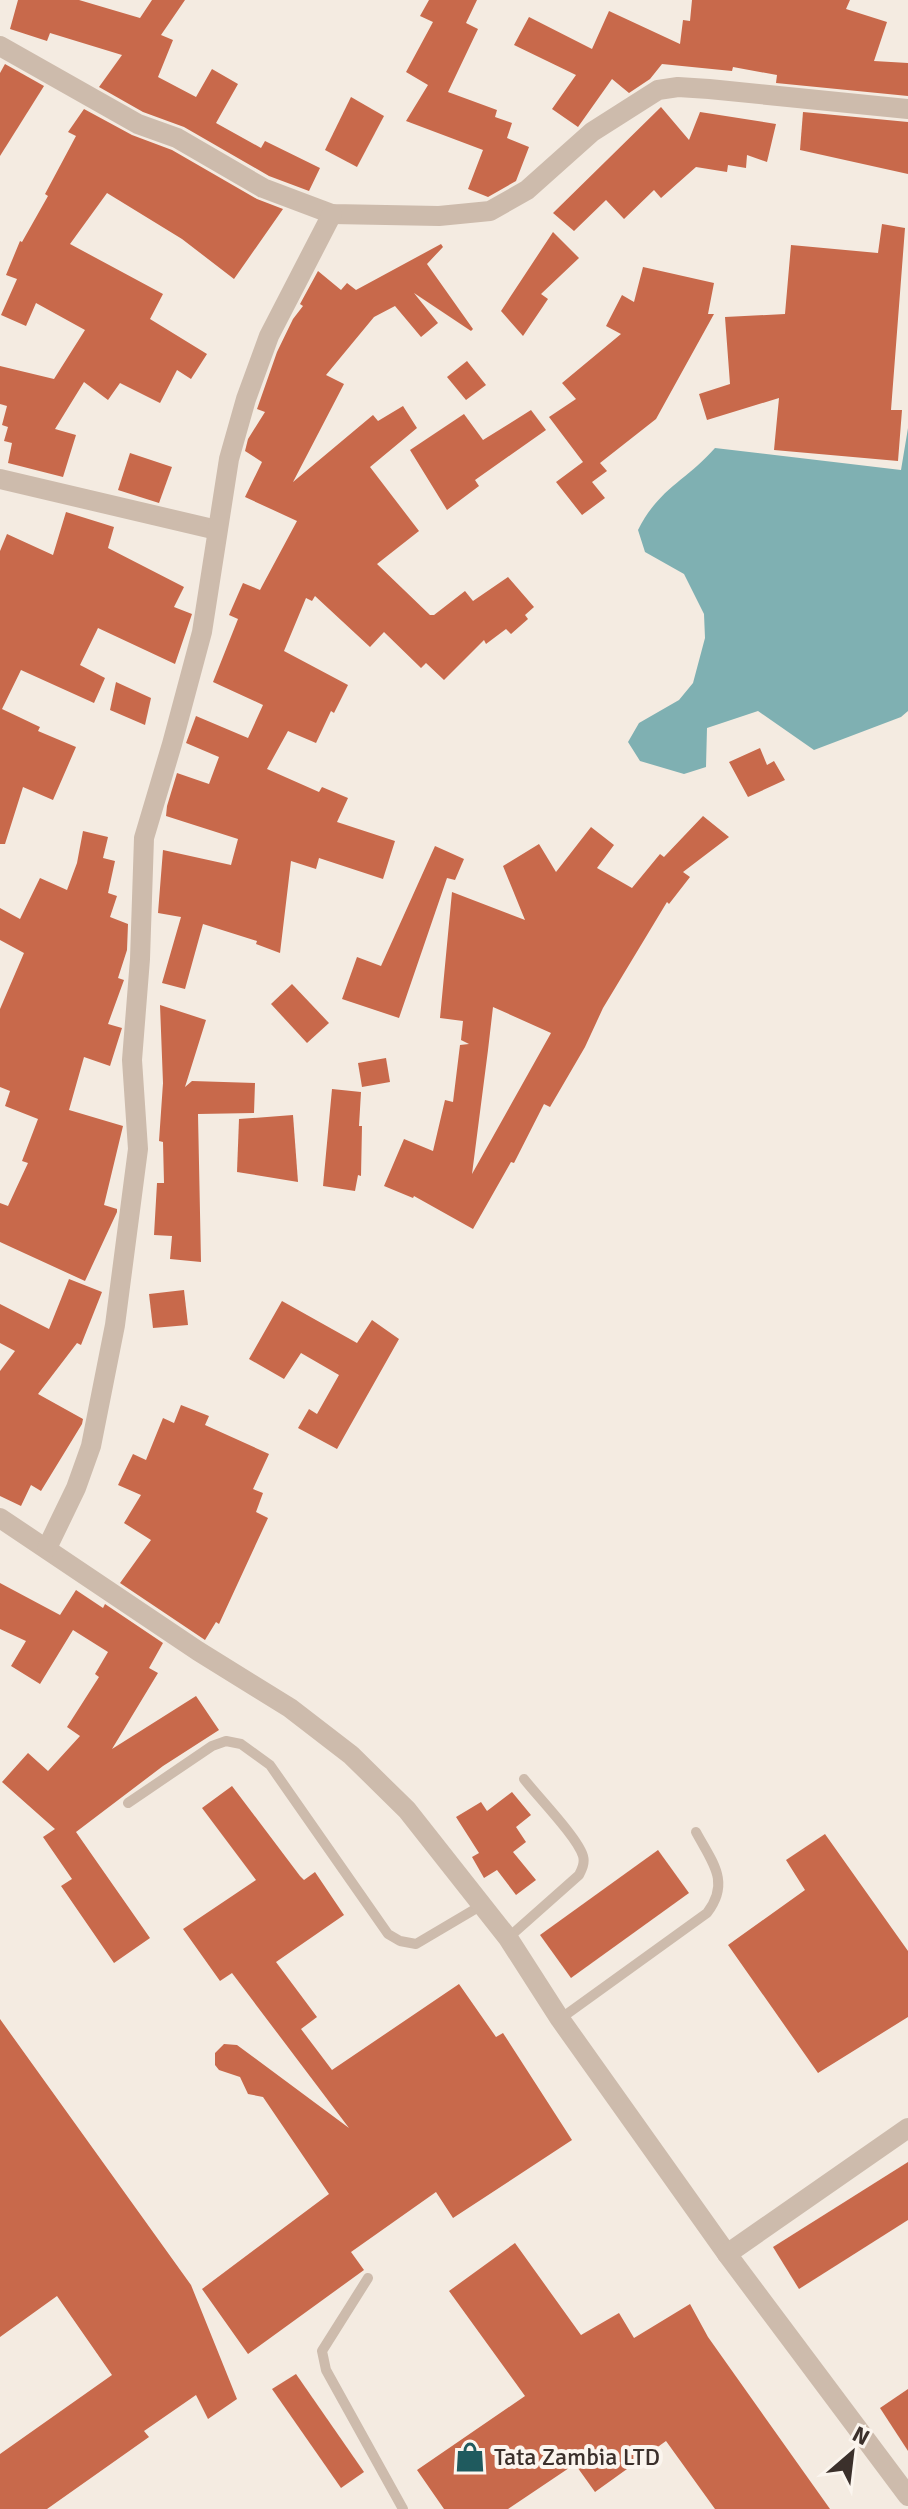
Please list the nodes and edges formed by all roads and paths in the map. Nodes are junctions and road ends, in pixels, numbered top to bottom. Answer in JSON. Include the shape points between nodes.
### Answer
{"nodes":[{"id":1,"x":0,"y":46,"type":"edge"},
{"id":2,"x":908,"y":109,"type":"edge"},
{"id":3,"x":332,"y":214,"type":"junction"},
{"id":4,"x":0,"y":479,"type":"edge"},
{"id":5,"x":217,"y":530,"type":"junction"},
{"id":6,"x":0,"y":1518,"type":"edge"},
{"id":7,"x":47,"y":1548,"type":"junction"},
{"id":8,"x":524,"y":1779,"type":"dead end"},
{"id":9,"x":128,"y":1803,"type":"dead end"},
{"id":10,"x":696,"y":1832,"type":"dead end"},
{"id":11,"x":482,"y":1905,"type":"junction"},
{"id":12,"x":508,"y":1938,"type":"junction"},
{"id":13,"x":560,"y":2019,"type":"junction"},
{"id":14,"x":908,"y":2128,"type":"edge"},
{"id":15,"x":727,"y":2254,"type":"junction"},
{"id":16,"x":368,"y":2278,"type":"dead end"},
{"id":17,"x":908,"y":2496,"type":"edge"},
{"id":18,"x":403,"y":2509,"type":"edge"}],
"edges":[{"from":1,"to":3,"type":"street","via":[[263,188]]},
{"from":2,"to":3,"type":"street","via":[[709,89],[658,90],[592,132],[527,190],[490,211],[439,216]]},
{"from":3,"to":5,"type":"street","via":[[255,374],[229,459]]},
{"from":4,"to":5,"type":"street"},
{"from":5,"to":7,"type":"street","via":[[198,647],[144,838],[132,1060],[138,1149],[115,1325],[91,1446]]},
{"from":6,"to":7,"type":"street"},
{"from":7,"to":11,"type":"street","via":[[290,1708],[351,1755],[407,1810]]},
{"from":8,"to":12,"type":"lane","via":[[574,1841],[584,1864],[579,1875]]},
{"from":9,"to":11,"type":"lane","via":[[212,1746],[226,1741],[241,1744],[270,1765],[388,1934],[416,1944]]},
{"from":10,"to":13,"type":"lane","via":[[717,1869],[716,1901],[707,1913]]},
{"from":11,"to":12,"type":"street"},
{"from":12,"to":13,"type":"street"},
{"from":13,"to":15,"type":"street"},
{"from":14,"to":15,"type":"street"},
{"from":15,"to":17,"type":"street"},
{"from":16,"to":18,"type":"lane","via":[[322,2351],[326,2370]]}]}
